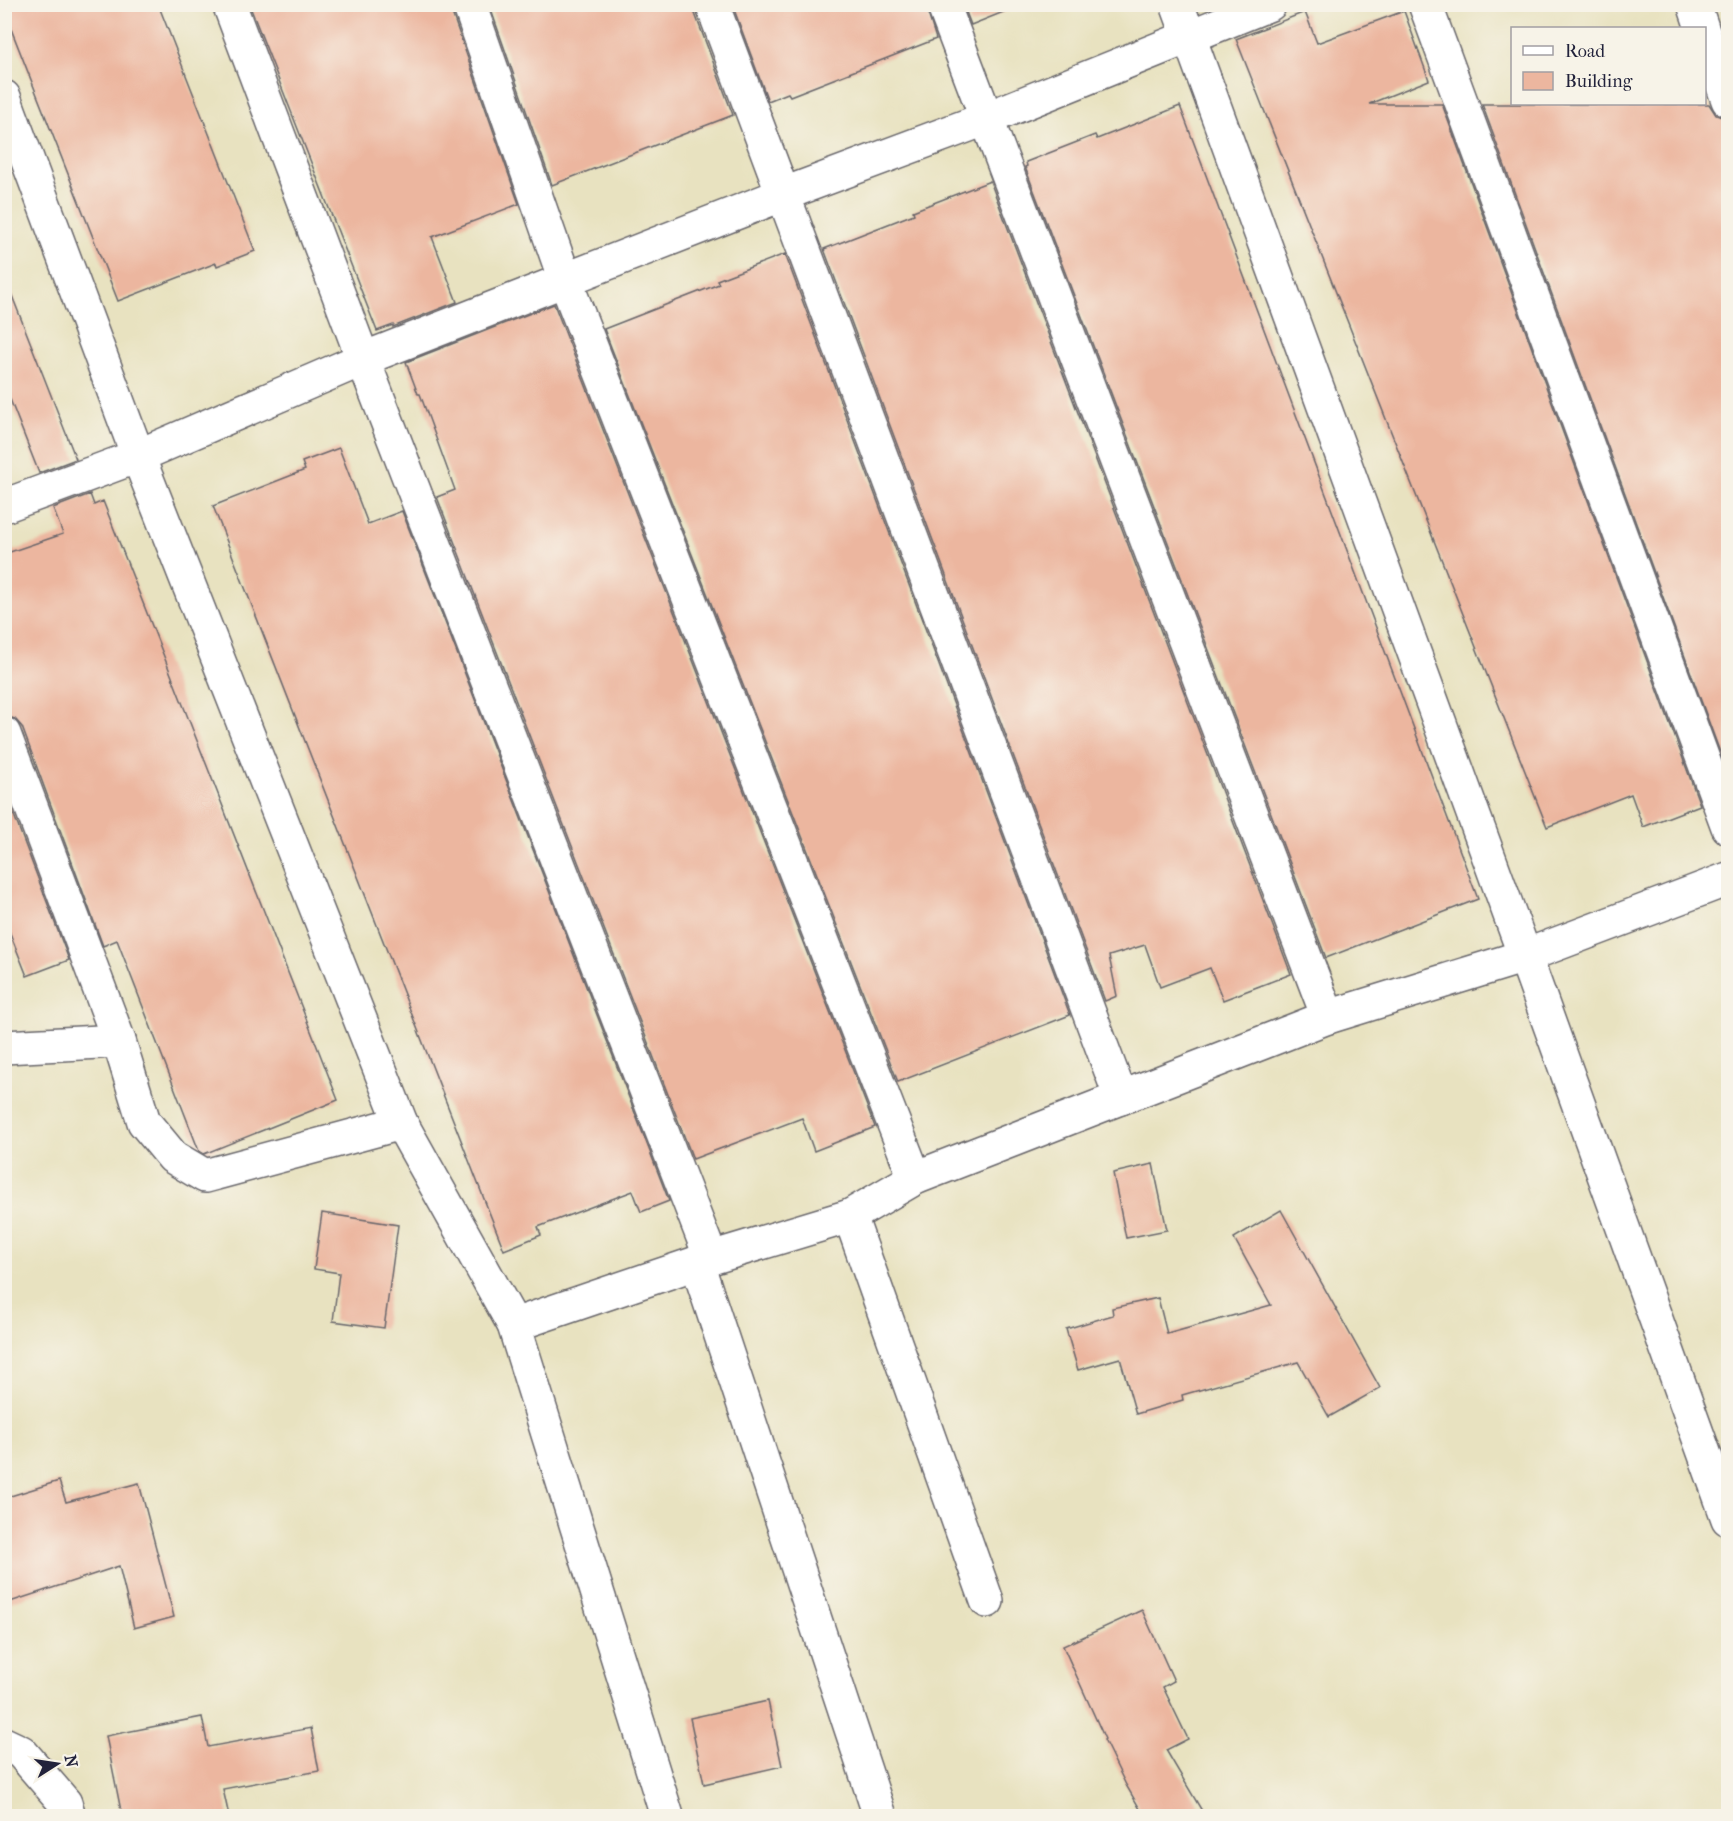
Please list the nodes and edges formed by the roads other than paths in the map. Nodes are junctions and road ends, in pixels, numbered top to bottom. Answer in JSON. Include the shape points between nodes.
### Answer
{"nodes":[{"id":1,"x":229,"y":4,"type":"edge"},
{"id":2,"x":469,"y":4,"type":"edge"},
{"id":3,"x":712,"y":4,"type":"edge"},
{"id":4,"x":943,"y":4,"type":"edge"},
{"id":5,"x":1177,"y":4,"type":"edge"},
{"id":6,"x":1270,"y":4,"type":"edge"},
{"id":7,"x":1425,"y":4,"type":"edge"},
{"id":8,"x":1694,"y":4,"type":"edge"},
{"id":9,"x":1702,"y":27,"type":"edge"},
{"id":10,"x":1189,"y":36,"type":"junction"},
{"id":11,"x":1706,"y":40,"type":"edge"},
{"id":12,"x":4,"y":97,"type":"edge"},
{"id":13,"x":1728,"y":100,"type":"edge"},
{"id":14,"x":985,"y":118,"type":"junction"},
{"id":15,"x":784,"y":194,"type":"junction"},
{"id":16,"x":565,"y":280,"type":"junction"},
{"id":17,"x":363,"y":359,"type":"junction"},
{"id":18,"x":138,"y":456,"type":"junction"},
{"id":19,"x":4,"y":506,"type":"edge"},
{"id":20,"x":4,"y":734,"type":"edge"},
{"id":21,"x":1728,"y":827,"type":"edge"},
{"id":22,"x":1728,"y":879,"type":"edge"},
{"id":23,"x":1526,"y":956,"type":"junction"},
{"id":24,"x":1328,"y":1017,"type":"junction"},
{"id":25,"x":119,"y":1041,"type":"junction"},
{"id":26,"x":4,"y":1047,"type":"edge"},
{"id":27,"x":1121,"y":1098,"type":"junction"},
{"id":28,"x":401,"y":1123,"type":"junction"},
{"id":29,"x":915,"y":1178,"type":"junction"},
{"id":30,"x":850,"y":1216,"type":"junction"},
{"id":31,"x":704,"y":1260,"type":"junction"},
{"id":32,"x":514,"y":1324,"type":"junction"},
{"id":33,"x":1728,"y":1519,"type":"edge"},
{"id":34,"x":987,"y":1601,"type":"dead end"},
{"id":35,"x":4,"y":1744,"type":"edge"},
{"id":36,"x":69,"y":1816,"type":"edge"},
{"id":37,"x":667,"y":1816,"type":"edge"},
{"id":38,"x":880,"y":1816,"type":"edge"}],
"edges":[{"from":1,"to":17,"type":"street"},
{"from":2,"to":16,"type":"street"},
{"from":3,"to":15,"type":"street"},
{"from":4,"to":14,"type":"street"},
{"from":5,"to":10,"type":"street"},
{"from":6,"to":10,"type":"street"},
{"from":7,"to":21,"type":"street"},
{"from":8,"to":9,"type":"street"},
{"from":10,"to":14,"type":"street"},
{"from":10,"to":23,"type":"street"},
{"from":11,"to":13,"type":"street"},
{"from":12,"to":18,"type":"street"},
{"from":14,"to":15,"type":"street"},
{"from":14,"to":24,"type":"street"},
{"from":15,"to":16,"type":"street"},
{"from":15,"to":27,"type":"street"},
{"from":16,"to":17,"type":"street"},
{"from":16,"to":29,"type":"street"},
{"from":17,"to":18,"type":"street"},
{"from":17,"to":31,"type":"street"},
{"from":18,"to":19,"type":"street"},
{"from":18,"to":28,"type":"street"},
{"from":20,"to":25,"type":"street"},
{"from":22,"to":23,"type":"street"},
{"from":23,"to":24,"type":"street"},
{"from":23,"to":33,"type":"street"},
{"from":24,"to":27,"type":"street"},
{"from":25,"to":26,"type":"street"},
{"from":25,"to":28,"type":"street","via":[[144,1122],[173,1157],[205,1176]]},
{"from":27,"to":29,"type":"street"},
{"from":28,"to":32,"type":"street"},
{"from":29,"to":30,"type":"street"},
{"from":30,"to":31,"type":"street"},
{"from":30,"to":34,"type":"street"},
{"from":31,"to":32,"type":"street"},
{"from":31,"to":38,"type":"street"},
{"from":32,"to":37,"type":"street"},
{"from":35,"to":36,"type":"street","via":[[21,1752],[65,1803]]}]}
